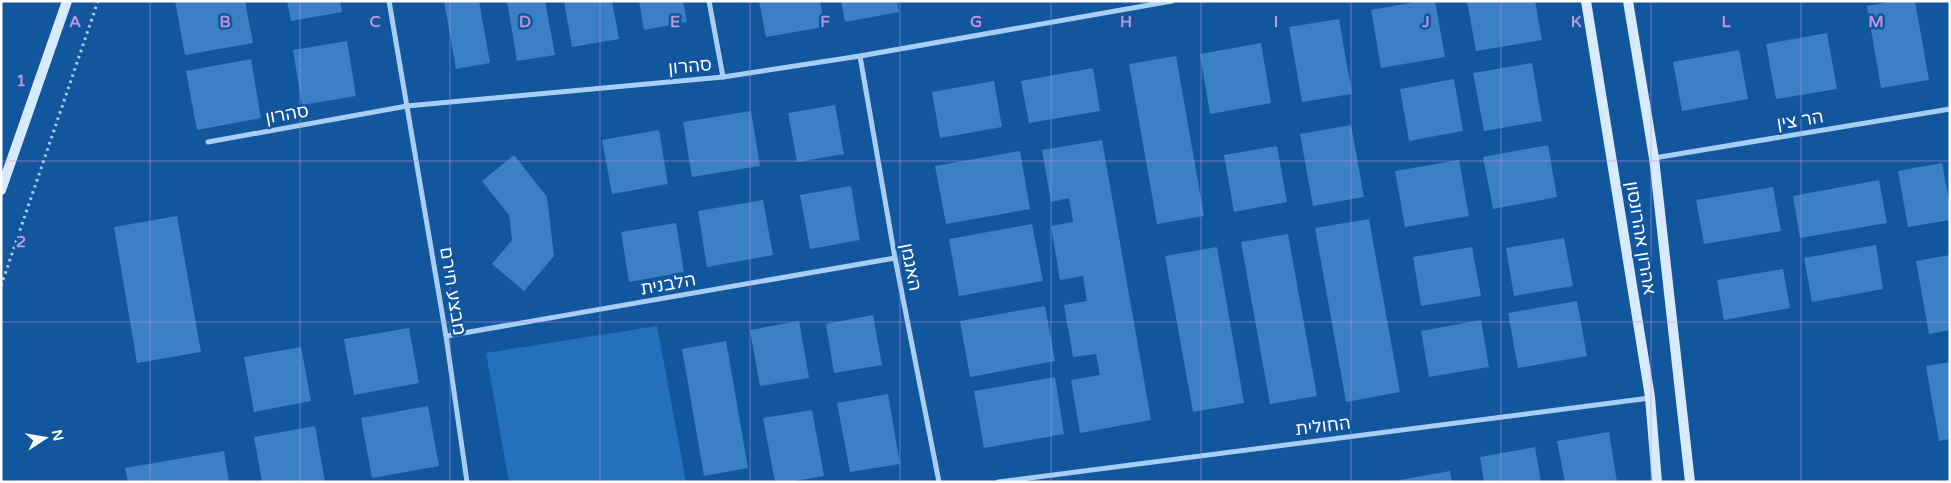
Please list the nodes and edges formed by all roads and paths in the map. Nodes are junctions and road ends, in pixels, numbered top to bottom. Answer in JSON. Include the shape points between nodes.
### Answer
{"nodes":[{"id":1,"x":67,"y":1,"type":"edge"},
{"id":2,"x":98,"y":1,"type":"edge"},
{"id":3,"x":389,"y":1,"type":"edge"},
{"id":4,"x":709,"y":1,"type":"edge"},
{"id":5,"x":1134,"y":1,"type":"edge"},
{"id":6,"x":1172,"y":1,"type":"edge"},
{"id":7,"x":1586,"y":1,"type":"edge"},
{"id":8,"x":1628,"y":1,"type":"edge"},
{"id":9,"x":1136,"y":8,"type":"junction"},
{"id":10,"x":860,"y":56,"type":"junction"},
{"id":11,"x":723,"y":77,"type":"junction"},
{"id":12,"x":407,"y":106,"type":"junction"},
{"id":13,"x":1950,"y":109,"type":"edge"},
{"id":14,"x":208,"y":142,"type":"dead end"},
{"id":15,"x":1654,"y":158,"type":"junction"},
{"id":16,"x":1,"y":190,"type":"edge"},
{"id":17,"x":895,"y":258,"type":"junction"},
{"id":18,"x":1,"y":286,"type":"edge"},
{"id":19,"x":446,"y":336,"type":"junction"},
{"id":20,"x":1650,"y":398,"type":"junction"},
{"id":21,"x":467,"y":482,"type":"edge"},
{"id":22,"x":939,"y":482,"type":"edge"},
{"id":23,"x":998,"y":482,"type":"edge"},
{"id":24,"x":1657,"y":482,"type":"edge"},
{"id":25,"x":1690,"y":482,"type":"edge"}],
"edges":[{"from":1,"to":16,"type":"street"},
{"from":2,"to":18,"type":"path"},
{"from":3,"to":12,"type":"street","name":"מבצע חירם"},
{"from":4,"to":11,"type":"street"},
{"from":5,"to":9,"type":"street"},
{"from":6,"to":9,"type":"street","name":"סהרון"},
{"from":7,"to":20,"type":"street","name":"אהרון אהרונסון"},
{"from":8,"to":15,"type":"street","name":"אהרון אהרונסון"},
{"from":9,"to":10,"type":"street","name":"סהרון"},
{"from":10,"to":11,"type":"street","name":"סהרון"},
{"from":10,"to":17,"type":"street","name":"האגמן"},
{"from":11,"to":12,"type":"street","name":"סהרון"},
{"from":12,"to":14,"type":"street","name":"סהרון"},
{"from":12,"to":19,"type":"street","name":"מבצע חירם"},
{"from":13,"to":15,"type":"street","name":"הר צין"},
{"from":15,"to":25,"type":"street","name":"אהרון אהרונסון"},
{"from":17,"to":19,"type":"street","name":"הלבנית"},
{"from":17,"to":22,"type":"street","name":"האגמן"},
{"from":19,"to":21,"type":"street","name":"מבצע חירם"},
{"from":20,"to":23,"type":"street","name":"החולית"},
{"from":20,"to":24,"type":"street","name":"אהרון אהרונסון"}]}
